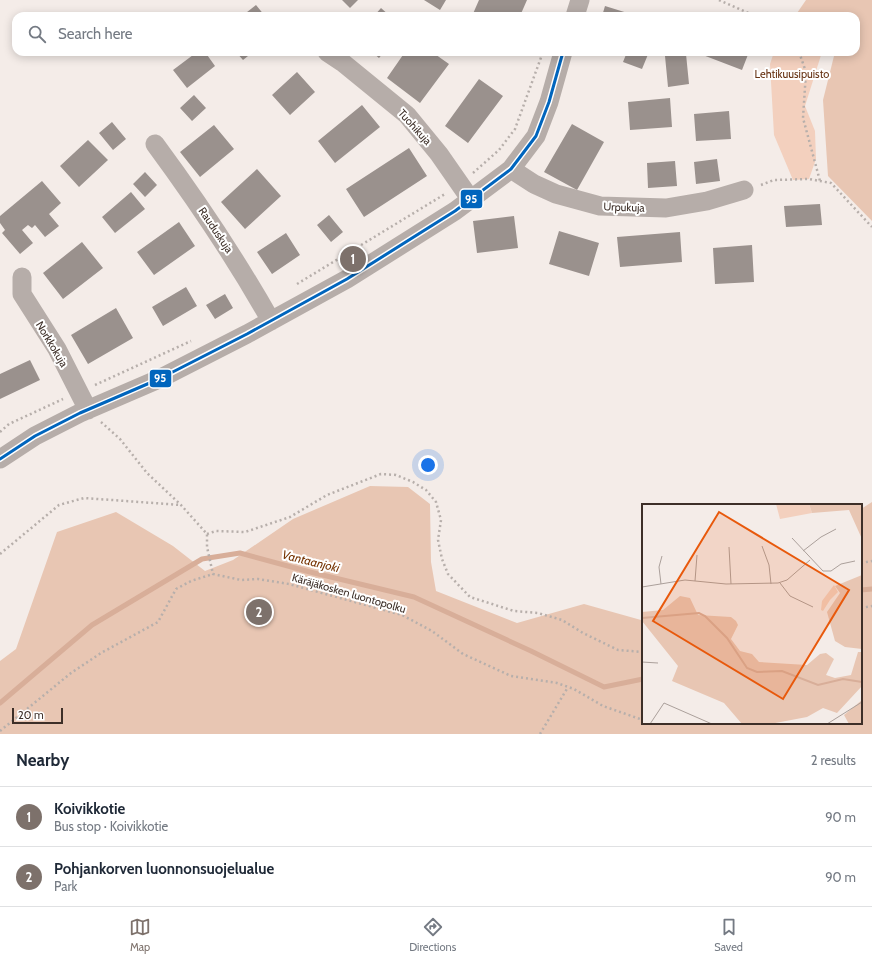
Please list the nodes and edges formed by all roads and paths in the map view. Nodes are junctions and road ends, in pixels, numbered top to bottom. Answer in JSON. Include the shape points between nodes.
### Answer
{"nodes":[{"id":1,"x":580,"y":0,"type":"edge"},
{"id":2,"x":719,"y":0,"type":"edge"},
{"id":3,"x":576,"y":12,"type":"edge"},
{"id":4,"x":746,"y":12,"type":"edge"},
{"id":5,"x":333,"y":56,"type":"edge"},
{"id":6,"x":542,"y":56,"type":"edge"},
{"id":7,"x":562,"y":56,"type":"edge"},
{"id":8,"x":800,"y":56,"type":"edge"},
{"id":9,"x":155,"y":144,"type":"dead end"},
{"id":10,"x":511,"y":169,"type":"junction"},
{"id":11,"x":820,"y":181,"type":"junction"},
{"id":12,"x":460,"y":184,"type":"junction"},
{"id":13,"x":744,"y":190,"type":"joint"},
{"id":14,"x":471,"y":200,"type":"junction"},
{"id":15,"x":872,"y":227,"type":"edge"},
{"id":16,"x":22,"y":277,"type":"dead end"},
{"id":17,"x":294,"y":286,"type":"dead end"},
{"id":18,"x":271,"y":321,"type":"junction"},
{"id":19,"x":192,"y":340,"type":"dead end"},
{"id":20,"x":79,"y":392,"type":"junction"},
{"id":21,"x":88,"y":410,"type":"junction"},
{"id":22,"x":0,"y":432,"type":"edge"},
{"id":23,"x":0,"y":459,"type":"edge"},
{"id":24,"x":181,"y":505,"type":"junction"},
{"id":25,"x":207,"y":534,"type":"junction"},
{"id":26,"x":0,"y":554,"type":"edge"},
{"id":27,"x":872,"y":561,"type":"edge"},
{"id":28,"x":862,"y":563,"type":"edge"},
{"id":29,"x":213,"y":574,"type":"junction"},
{"id":30,"x":872,"y":606,"type":"edge"},
{"id":31,"x":862,"y":608,"type":"edge"},
{"id":32,"x":642,"y":652,"type":"edge"},
{"id":33,"x":568,"y":687,"type":"junction"},
{"id":34,"x":642,"y":720,"type":"edge"},
{"id":35,"x":0,"y":731,"type":"edge"},
{"id":36,"x":540,"y":734,"type":"edge"}],
"edges":[{"from":1,"to":3,"type":"street"},
{"from":2,"to":4,"type":"path"},
{"from":5,"to":12,"type":"street","name":"Tuohikuja","via":[[407,115]]},
{"from":6,"to":12,"type":"path","via":[[515,128],[499,150]]},
{"from":7,"to":10,"type":"street","via":[[536,136]]},
{"from":8,"to":11,"type":"path","via":[[806,72],[803,118]]},
{"from":9,"to":18,"type":"street","name":"Rauduskuja","via":[[232,254]]},
{"from":10,"to":13,"type":"street","name":"Urpukuja","via":[[548,191],[600,206],[666,208],[707,201]]},
{"from":10,"to":14,"type":"street"},
{"from":11,"to":13,"type":"path","via":[[774,180]]},
{"from":11,"to":15,"type":"path","via":[[831,183]]},
{"from":12,"to":14,"type":"street","name":"Tuohikuja"},
{"from":12,"to":17,"type":"path"},
{"from":14,"to":18,"type":"street","via":[[347,279]]},
{"from":16,"to":20,"type":"street","name":"Norkkokuja","via":[[22,294],[57,350]]},
{"from":18,"to":21,"type":"street","via":[[159,379]]},
{"from":19,"to":20,"type":"path"},
{"from":20,"to":21,"type":"street","name":"Norkkokuja"},
{"from":20,"to":22,"type":"path","via":[[9,424]]},
{"from":21,"to":23,"type":"street","via":[[35,436]]},
{"from":21,"to":24,"type":"path","via":[[120,439],[147,473]]},
{"from":24,"to":25,"type":"path"},
{"from":24,"to":26,"type":"path","via":[[84,498],[59,505]]},
{"from":25,"to":29,"type":"path"},
{"from":25,"to":32,"type":"path","via":[[216,531],[245,532],[290,517],[327,494],[380,474],[396,475],[426,490],[436,502],[441,520],[438,540],[442,559],[448,574],[470,597],[514,611],[538,613],[562,620],[618,650]]},
{"from":27,"to":28,"type":"path"},
{"from":29,"to":33,"type":"path","name":"Käräjäkosken luontopolku","via":[[241,580],[258,579],[289,584],[402,615],[432,631],[463,654],[511,676]]},
{"from":29,"to":35,"type":"path","via":[[176,589],[158,622],[77,669]]},
{"from":30,"to":31,"type":"path"},
{"from":33,"to":34,"type":"path","name":"Käräjäkosken luontopolku","via":[[603,706]]},
{"from":33,"to":36,"type":"path"}]}
